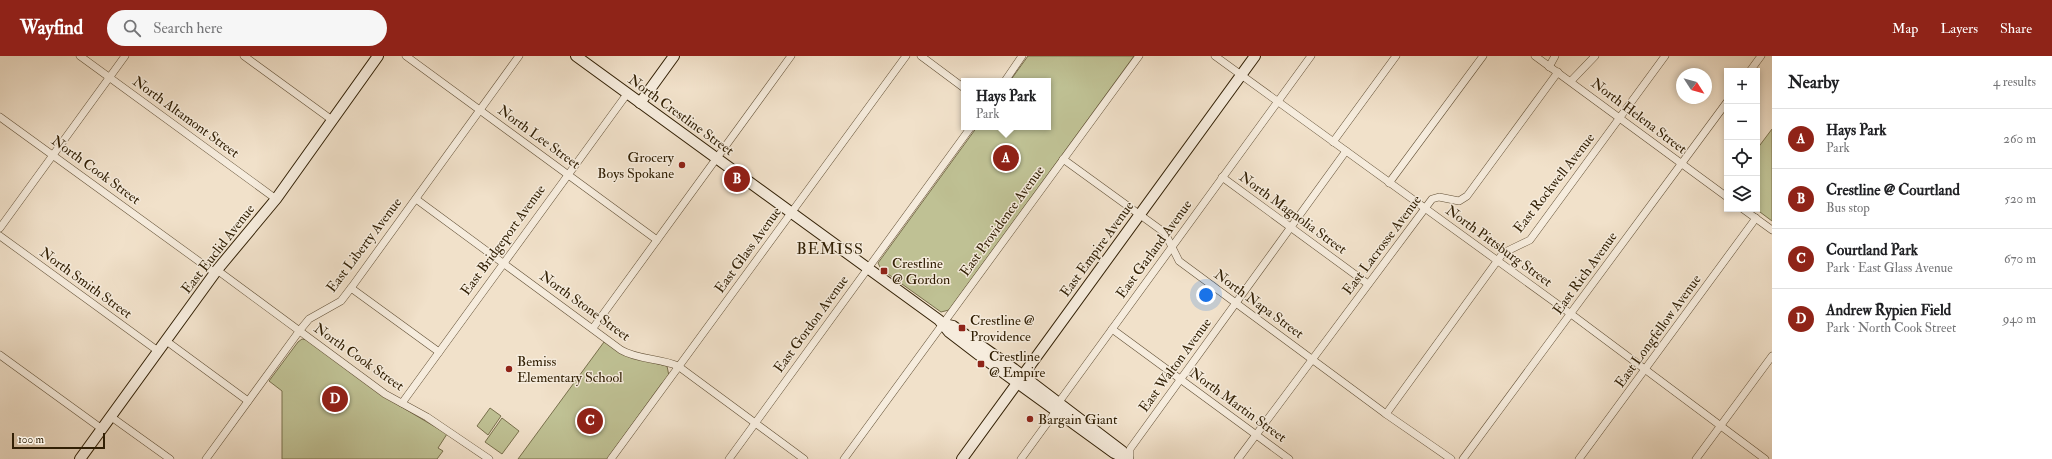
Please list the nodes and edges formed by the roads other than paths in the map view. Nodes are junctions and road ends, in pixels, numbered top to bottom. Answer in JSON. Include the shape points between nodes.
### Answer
{"nodes":[{"id":1,"x":80,"y":56,"type":"edge"},
{"id":2,"x":126,"y":56,"type":"edge"},
{"id":3,"x":244,"y":56,"type":"edge"},
{"id":4,"x":378,"y":56,"type":"edge"},
{"id":5,"x":406,"y":56,"type":"edge"},
{"id":6,"x":519,"y":56,"type":"edge"},
{"id":7,"x":576,"y":56,"type":"edge"},
{"id":8,"x":674,"y":56,"type":"edge"},
{"id":9,"x":791,"y":56,"type":"edge"},
{"id":10,"x":906,"y":56,"type":"edge"},
{"id":11,"x":921,"y":56,"type":"edge"},
{"id":12,"x":1022,"y":56,"type":"edge"},
{"id":13,"x":1139,"y":56,"type":"edge"},
{"id":14,"x":1215,"y":56,"type":"edge"},
{"id":15,"x":1255,"y":56,"type":"edge"},
{"id":16,"x":1311,"y":56,"type":"edge"},
{"id":17,"x":1396,"y":56,"type":"edge"},
{"id":18,"x":1483,"y":56,"type":"edge"},
{"id":19,"x":1534,"y":56,"type":"edge"},
{"id":20,"x":1555,"y":56,"type":"edge"},
{"id":21,"x":1595,"y":56,"type":"edge"},
{"id":22,"x":1665,"y":56,"type":"edge"},
{"id":23,"x":1761,"y":56,"type":"edge"},
{"id":24,"x":1549,"y":66,"type":"junction"},
{"id":25,"x":1752,"y":68,"type":"edge"},
{"id":26,"x":1558,"y":72,"type":"junction"},
{"id":27,"x":1241,"y":75,"type":"junction"},
{"id":28,"x":110,"y":78,"type":"junction"},
{"id":29,"x":1006,"y":78,"type":"edge"},
{"id":30,"x":1571,"y":82,"type":"junction"},
{"id":31,"x":961,"y":86,"type":"edge"},
{"id":32,"x":627,"y":94,"type":"junction"},
{"id":33,"x":1278,"y":101,"type":"junction"},
{"id":34,"x":640,"y":103,"type":"junction"},
{"id":35,"x":1726,"y":104,"type":"edge"},
{"id":36,"x":479,"y":110,"type":"junction"},
{"id":37,"x":0,"y":117,"type":"edge"},
{"id":38,"x":1620,"y":118,"type":"junction"},
{"id":39,"x":332,"y":120,"type":"junction"},
{"id":40,"x":969,"y":130,"type":"edge"},
{"id":41,"x":1333,"y":142,"type":"junction"},
{"id":42,"x":1346,"y":151,"type":"junction"},
{"id":43,"x":53,"y":155,"type":"junction"},
{"id":44,"x":716,"y":158,"type":"junction"},
{"id":45,"x":1063,"y":159,"type":"junction"},
{"id":46,"x":1681,"y":164,"type":"junction"},
{"id":47,"x":568,"y":174,"type":"junction"},
{"id":48,"x":1222,"y":177,"type":"junction"},
{"id":49,"x":1389,"y":183,"type":"junction"},
{"id":50,"x":1724,"y":195,"type":"edge"},
{"id":51,"x":276,"y":199,"type":"junction"},
{"id":52,"x":416,"y":199,"type":"junction"},
{"id":53,"x":1424,"y":208,"type":"junction"},
{"id":54,"x":1747,"y":212,"type":"edge"},
{"id":55,"x":791,"y":213,"type":"junction"},
{"id":56,"x":1140,"y":215,"type":"junction"},
{"id":57,"x":1756,"y":218,"type":"junction"},
{"id":58,"x":0,"y":228,"type":"edge"},
{"id":59,"x":1290,"y":228,"type":"junction"},
{"id":60,"x":1772,"y":230,"type":"edge"},
{"id":61,"x":0,"y":236,"type":"edge"},
{"id":62,"x":657,"y":240,"type":"junction"},
{"id":63,"x":1171,"y":247,"type":"junction"},
{"id":64,"x":1497,"y":261,"type":"junction"},
{"id":65,"x":504,"y":264,"type":"junction"},
{"id":66,"x":868,"y":268,"type":"junction"},
{"id":67,"x":216,"y":272,"type":"junction"},
{"id":68,"x":1368,"y":284,"type":"junction"},
{"id":69,"x":351,"y":288,"type":"junction"},
{"id":70,"x":1235,"y":303,"type":"junction"},
{"id":71,"x":1571,"y":314,"type":"junction"},
{"id":72,"x":944,"y":324,"type":"junction"},
{"id":73,"x":593,"y":328,"type":"junction"},
{"id":74,"x":1112,"y":329,"type":"junction"},
{"id":75,"x":300,"y":330,"type":"junction"},
{"id":76,"x":165,"y":340,"type":"junction"},
{"id":77,"x":158,"y":351,"type":"junction"},
{"id":78,"x":439,"y":352,"type":"junction"},
{"id":79,"x":0,"y":354,"type":"edge"},
{"id":80,"x":1772,"y":356,"type":"edge"},
{"id":81,"x":1312,"y":359,"type":"junction"},
{"id":82,"x":678,"y":366,"type":"junction"},
{"id":83,"x":1646,"y":370,"type":"junction"},
{"id":84,"x":1181,"y":379,"type":"junction"},
{"id":85,"x":1020,"y":380,"type":"junction"},
{"id":86,"x":248,"y":401,"type":"junction"},
{"id":87,"x":402,"y":403,"type":"junction"},
{"id":88,"x":1057,"y":407,"type":"junction"},
{"id":89,"x":1386,"y":414,"type":"junction"},
{"id":90,"x":110,"y":416,"type":"junction"},
{"id":91,"x":756,"y":422,"type":"junction"},
{"id":92,"x":1721,"y":426,"type":"junction"},
{"id":93,"x":102,"y":429,"type":"junction"},
{"id":94,"x":1256,"y":434,"type":"junction"},
{"id":95,"x":80,"y":459,"type":"edge"},
{"id":96,"x":170,"y":459,"type":"edge"},
{"id":97,"x":206,"y":459,"type":"edge"},
{"id":98,"x":489,"y":459,"type":"edge"},
{"id":99,"x":611,"y":459,"type":"edge"},
{"id":100,"x":729,"y":459,"type":"edge"},
{"id":101,"x":804,"y":459,"type":"edge"},
{"id":102,"x":844,"y":459,"type":"edge"},
{"id":103,"x":962,"y":459,"type":"edge"},
{"id":104,"x":1021,"y":459,"type":"edge"},
{"id":105,"x":1128,"y":459,"type":"edge"},
{"id":106,"x":1238,"y":459,"type":"edge"},
{"id":107,"x":1289,"y":459,"type":"edge"},
{"id":108,"x":1451,"y":459,"type":"edge"},
{"id":109,"x":1463,"y":459,"type":"edge"},
{"id":110,"x":1579,"y":459,"type":"edge"},
{"id":111,"x":1696,"y":459,"type":"edge"},
{"id":112,"x":1765,"y":459,"type":"edge"}],
"edges":[{"from":1,"to":28,"type":"street","name":"North Altamont Street"},
{"from":2,"to":28,"type":"street"},
{"from":3,"to":39,"type":"street"},
{"from":4,"to":39,"type":"main road","name":"East Euclid Avenue"},
{"from":5,"to":36,"type":"street","name":"North Lee Street"},
{"from":6,"to":36,"type":"street","name":"East Liberty Avenue"},
{"from":7,"to":32,"type":"main road","name":"North Crestline Street"},
{"from":8,"to":34,"type":"main road"},
{"from":9,"to":44,"type":"street"},
{"from":10,"to":55,"type":"street","name":"East Glass Avenue"},
{"from":11,"to":31,"type":"street"},
{"from":12,"to":29,"type":"street"},
{"from":13,"to":45,"type":"street","name":"East Providence Avenue"},
{"from":14,"to":27,"type":"street","name":"North Pittsburg Street"},
{"from":15,"to":27,"type":"main road","name":"East Empire Avenue"},
{"from":16,"to":33,"type":"street","name":"East Garland Avenue"},
{"from":17,"to":41,"type":"street"},
{"from":18,"to":49,"type":"street"},
{"from":19,"to":24,"type":"street","name":"North Helena Street"},
{"from":20,"to":24,"type":"street"},
{"from":21,"to":30,"type":"street"},
{"from":22,"to":38,"type":"street","name":"East Rockwell Avenue"},
{"from":23,"to":25,"type":"street"},
{"from":24,"to":26,"type":"street","name":"North Helena Street"},
{"from":26,"to":30,"type":"street","name":"North Helena Street"},
{"from":26,"to":53,"type":"street","name":"East Lacrosse Avenue","via":[[1467,196],[1459,201],[1439,197],[1432,199]]},
{"from":27,"to":33,"type":"street","name":"North Pittsburg Street"},
{"from":27,"to":56,"type":"main road","name":"East Empire Avenue"},
{"from":28,"to":43,"type":"street"},
{"from":28,"to":51,"type":"street","name":"North Altamont Street"},
{"from":30,"to":38,"type":"street","name":"North Helena Street"},
{"from":32,"to":34,"type":"main road","name":"North Crestline Street"},
{"from":32,"to":47,"type":"street","name":"East Bridgeport Avenue"},
{"from":33,"to":41,"type":"street","name":"North Pittsburg Street"},
{"from":33,"to":48,"type":"street","name":"East Garland Avenue"},
{"from":34,"to":44,"type":"main road","name":"North Crestline Street"},
{"from":35,"to":46,"type":"street","name":"East Rich Avenue"},
{"from":36,"to":47,"type":"street","name":"North Lee Street"},
{"from":36,"to":52,"type":"street","name":"East Liberty Avenue"},
{"from":37,"to":43,"type":"street","name":"North Cook Street"},
{"from":38,"to":46,"type":"street","name":"North Helena Street"},
{"from":38,"to":64,"type":"street","name":"East Rockwell Avenue","via":[[1530,240],[1503,253]]},
{"from":39,"to":51,"type":"main road","name":"East Euclid Avenue"},
{"from":40,"to":66,"type":"street","name":"East Gordon Avenue"},
{"from":41,"to":42,"type":"street","name":"North Pittsburg Street"},
{"from":42,"to":49,"type":"street","name":"North Pittsburg Street"},
{"from":42,"to":59,"type":"street","name":"East Walton Avenue"},
{"from":43,"to":58,"type":"street"},
{"from":43,"to":67,"type":"street","name":"North Cook Street"},
{"from":44,"to":55,"type":"main road","name":"North Crestline Street"},
{"from":44,"to":62,"type":"street"},
{"from":45,"to":56,"type":"street","name":"North Napa Street"},
{"from":45,"to":72,"type":"street","name":"East Providence Avenue"},
{"from":46,"to":50,"type":"street","name":"North Helena Street"},
{"from":46,"to":71,"type":"street","name":"East Rich Avenue"},
{"from":47,"to":62,"type":"street","name":"North Lee Street"},
{"from":47,"to":65,"type":"street","name":"East Bridgeport Avenue"},
{"from":48,"to":59,"type":"street","name":"North Magnolia Street"},
{"from":48,"to":63,"type":"street","name":"East Garland Avenue"},
{"from":49,"to":53,"type":"street","name":"North Pittsburg Street"},
{"from":51,"to":67,"type":"main road","name":"East Euclid Avenue"},
{"from":52,"to":65,"type":"street","name":"North Stone Street"},
{"from":52,"to":69,"type":"street","name":"East Liberty Avenue"},
{"from":53,"to":64,"type":"street","name":"North Pittsburg Street"},
{"from":53,"to":68,"type":"street","name":"East Lacrosse Avenue"},
{"from":54,"to":57,"type":"street"},
{"from":55,"to":66,"type":"main road","name":"North Crestline Street"},
{"from":55,"to":82,"type":"street","name":"East Glass Avenue"},
{"from":56,"to":63,"type":"street","name":"North Napa Street","via":[[1165,233]]},
{"from":56,"to":85,"type":"main road","name":"East Empire Avenue"},
{"from":57,"to":60,"type":"street"},
{"from":57,"to":83,"type":"street","name":"East Longfellow Avenue"},
{"from":59,"to":68,"type":"street","name":"North Magnolia Street"},
{"from":59,"to":70,"type":"street","name":"East Walton Avenue"},
{"from":61,"to":77,"type":"street","name":"North Smith Street"},
{"from":62,"to":73,"type":"street"},
{"from":63,"to":70,"type":"street","name":"North Napa Street","via":[[1179,261]]},
{"from":63,"to":74,"type":"street","name":"East Garland Avenue"},
{"from":64,"to":71,"type":"street","name":"North Pittsburg Street"},
{"from":64,"to":89,"type":"street","name":"East Rockwell Avenue"},
{"from":65,"to":73,"type":"street","name":"North Stone Street"},
{"from":65,"to":78,"type":"street","name":"East Bridgeport Avenue"},
{"from":66,"to":72,"type":"main road","name":"North Crestline Street"},
{"from":66,"to":91,"type":"street","name":"East Gordon Avenue"},
{"from":67,"to":75,"type":"street","name":"North Cook Street"},
{"from":67,"to":76,"type":"main road","name":"East Euclid Avenue"},
{"from":68,"to":81,"type":"street","name":"East Lacrosse Avenue"},
{"from":69,"to":75,"type":"street","name":"East Liberty Avenue","via":[[340,301],[310,319]]},
{"from":69,"to":78,"type":"street"},
{"from":70,"to":81,"type":"street","name":"North Napa Street"},
{"from":70,"to":84,"type":"street","name":"East Walton Avenue"},
{"from":71,"to":83,"type":"street","name":"North Pittsburg Street"},
{"from":71,"to":109,"type":"street","name":"East Rich Avenue"},
{"from":72,"to":85,"type":"main road","name":"North Crestline Street","via":[[949,332]]},
{"from":72,"to":102,"type":"street","name":"East Providence Avenue"},
{"from":73,"to":82,"type":"street","name":"North Stone Street","via":[[629,354]]},
{"from":74,"to":84,"type":"street","name":"North Martin Street"},
{"from":74,"to":88,"type":"street","name":"East Garland Avenue"},
{"from":75,"to":86,"type":"street","name":"East Liberty Avenue"},
{"from":75,"to":87,"type":"street","name":"North Cook Street","via":[[385,394]]},
{"from":76,"to":77,"type":"main road","name":"East Euclid Avenue"},
{"from":76,"to":86,"type":"street"},
{"from":77,"to":90,"type":"main road","name":"East Euclid Avenue"},
{"from":78,"to":87,"type":"street","name":"East Bridgeport Avenue"},
{"from":79,"to":93,"type":"street"},
{"from":80,"to":92,"type":"street"},
{"from":81,"to":89,"type":"street","name":"North Napa Street"},
{"from":81,"to":94,"type":"street","name":"East Lacrosse Avenue"},
{"from":82,"to":91,"type":"street","name":"North Stone Street"},
{"from":82,"to":99,"type":"street","name":"East Glass Avenue"},
{"from":83,"to":92,"type":"street","name":"North Pittsburg Street"},
{"from":83,"to":110,"type":"street","name":"East Longfellow Avenue"},
{"from":84,"to":94,"type":"street","name":"North Martin Street"},
{"from":84,"to":105,"type":"street","name":"East Walton Avenue","via":[[1130,449]]},
{"from":85,"to":88,"type":"main road","name":"North Crestline Street"},
{"from":85,"to":103,"type":"main road","name":"East Empire Avenue"},
{"from":86,"to":97,"type":"street","name":"East Liberty Avenue"},
{"from":87,"to":98,"type":"street","name":"North Cook Street","via":[[455,434]]},
{"from":88,"to":104,"type":"street","name":"East Garland Avenue"},
{"from":88,"to":105,"type":"main road","name":"North Crestline Street","via":[[1114,453]]},
{"from":89,"to":108,"type":"street","name":"North Napa Street"},
{"from":90,"to":93,"type":"main road","name":"East Euclid Avenue"},
{"from":90,"to":96,"type":"street"},
{"from":91,"to":100,"type":"street","name":"East Gordon Avenue"},
{"from":91,"to":101,"type":"street","name":"North Stone Street"},
{"from":92,"to":111,"type":"street"},
{"from":92,"to":112,"type":"street","name":"North Pittsburg Street"},
{"from":93,"to":95,"type":"main road","name":"East Euclid Avenue"},
{"from":94,"to":106,"type":"street","name":"East Lacrosse Avenue"},
{"from":94,"to":107,"type":"street","name":"North Martin Street"}]}
